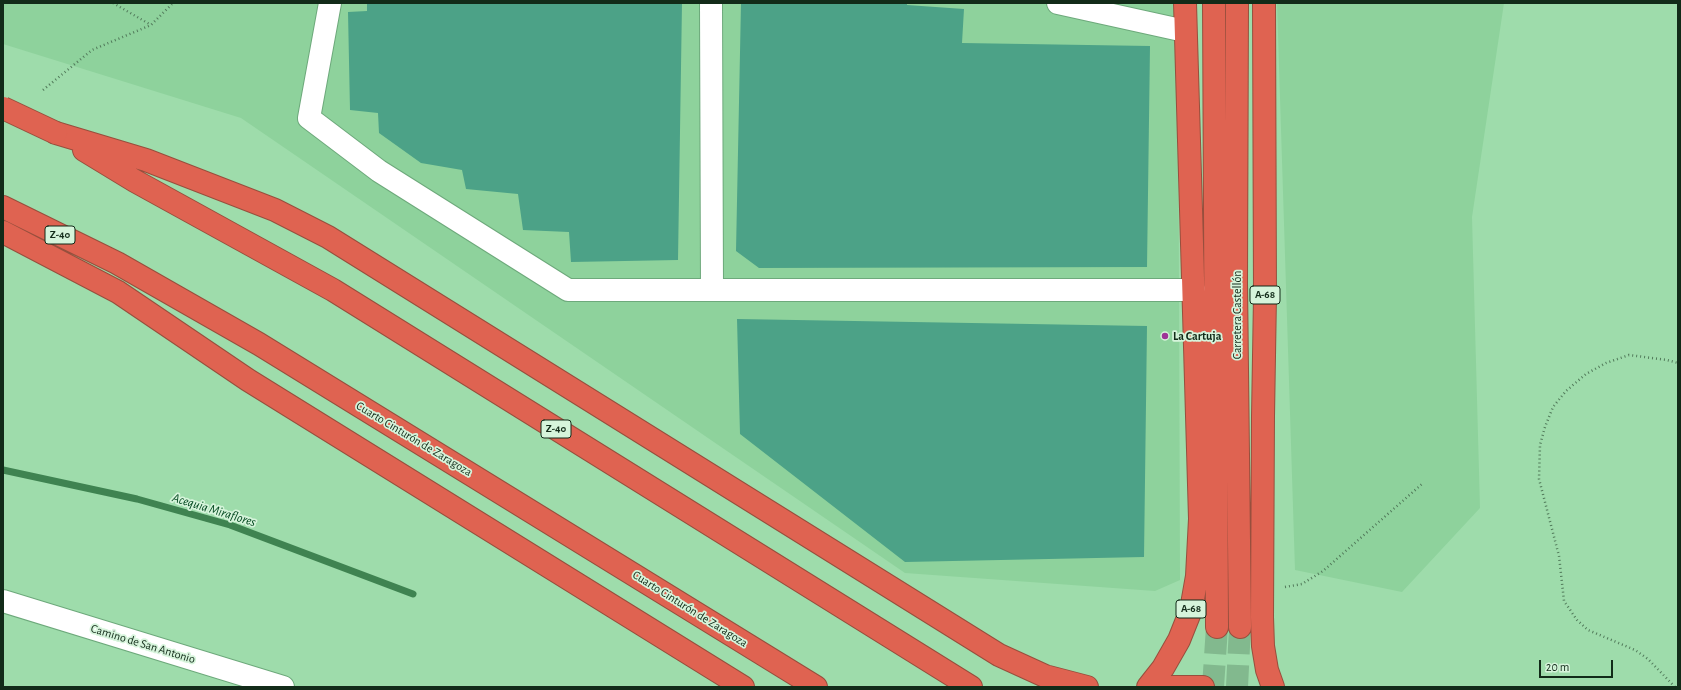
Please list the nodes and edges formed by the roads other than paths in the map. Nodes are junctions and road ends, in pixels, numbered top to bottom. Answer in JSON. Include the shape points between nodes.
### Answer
{"nodes":[{"id":1,"x":330,"y":3,"type":"edge"},
{"id":2,"x":711,"y":3,"type":"edge"},
{"id":3,"x":1058,"y":3,"type":"edge"},
{"id":4,"x":1185,"y":3,"type":"edge"},
{"id":5,"x":1214,"y":3,"type":"edge"},
{"id":6,"x":1237,"y":3,"type":"edge"},
{"id":7,"x":1264,"y":3,"type":"edge"},
{"id":8,"x":1185,"y":31,"type":"junction"},
{"id":9,"x":3,"y":108,"type":"edge"},
{"id":10,"x":56,"y":133,"type":"junction"},
{"id":11,"x":3,"y":207,"type":"edge"},
{"id":12,"x":3,"y":232,"type":"edge"},
{"id":13,"x":712,"y":290,"type":"junction"},
{"id":14,"x":1194,"y":290,"type":"junction"},
{"id":15,"x":3,"y":601,"type":"edge"},
{"id":16,"x":1217,"y":627,"type":"tunnel mouth"},
{"id":17,"x":1240,"y":627,"type":"tunnel mouth"},
{"id":18,"x":254,"y":683,"type":"edge"},
{"id":19,"x":283,"y":687,"type":"edge"},
{"id":20,"x":743,"y":687,"type":"edge"},
{"id":21,"x":816,"y":687,"type":"edge"},
{"id":22,"x":971,"y":687,"type":"edge"},
{"id":23,"x":1088,"y":687,"type":"edge"},
{"id":24,"x":1148,"y":687,"type":"edge"},
{"id":25,"x":1172,"y":687,"type":"edge"},
{"id":26,"x":1203,"y":687,"type":"edge"},
{"id":27,"x":1273,"y":687,"type":"edge"}],
"edges":[{"from":1,"to":13,"type":"street","via":[[309,118],[380,171],[568,290]]},
{"from":2,"to":13,"type":"street"},
{"from":3,"to":8,"type":"street"},
{"from":4,"to":8,"type":"highway"},
{"from":5,"to":16,"type":"highway","name":"Carretera Castellón"},
{"from":6,"to":17,"type":"highway","name":"Carretera Castellón","number":"A-68","via":[[1236,283]]},
{"from":7,"to":27,"type":"highway","number":"A-68","via":[[1265,296],[1262,588],[1263,646],[1266,670]]},
{"from":8,"to":14,"type":"highway"},
{"from":9,"to":10,"type":"highway","number":"Z-40","bridge":true},
{"from":10,"to":22,"type":"highway","number":"Z-40","via":[[135,181],[333,290]]},
{"from":10,"to":23,"type":"highway","via":[[146,160],[275,210],[328,238],[999,655],[1045,676]]},
{"from":11,"to":21,"type":"highway","name":"Cuarto Cinturón de Zaragoza","number":"Z-40","via":[[117,263],[259,344]]},
{"from":12,"to":20,"type":"highway","via":[[118,292],[248,380]]},
{"from":13,"to":14,"type":"street"},
{"from":14,"to":24,"type":"highway","number":"A-68","via":[[1200,519],[1197,576],[1191,610],[1179,640],[1163,668]]},
{"from":15,"to":18,"type":"street","name":"Camino de San Antonio"},
{"from":18,"to":19,"type":"street","name":"Camino de San Antonio"},
{"from":25,"to":26,"type":"highway"}]}
